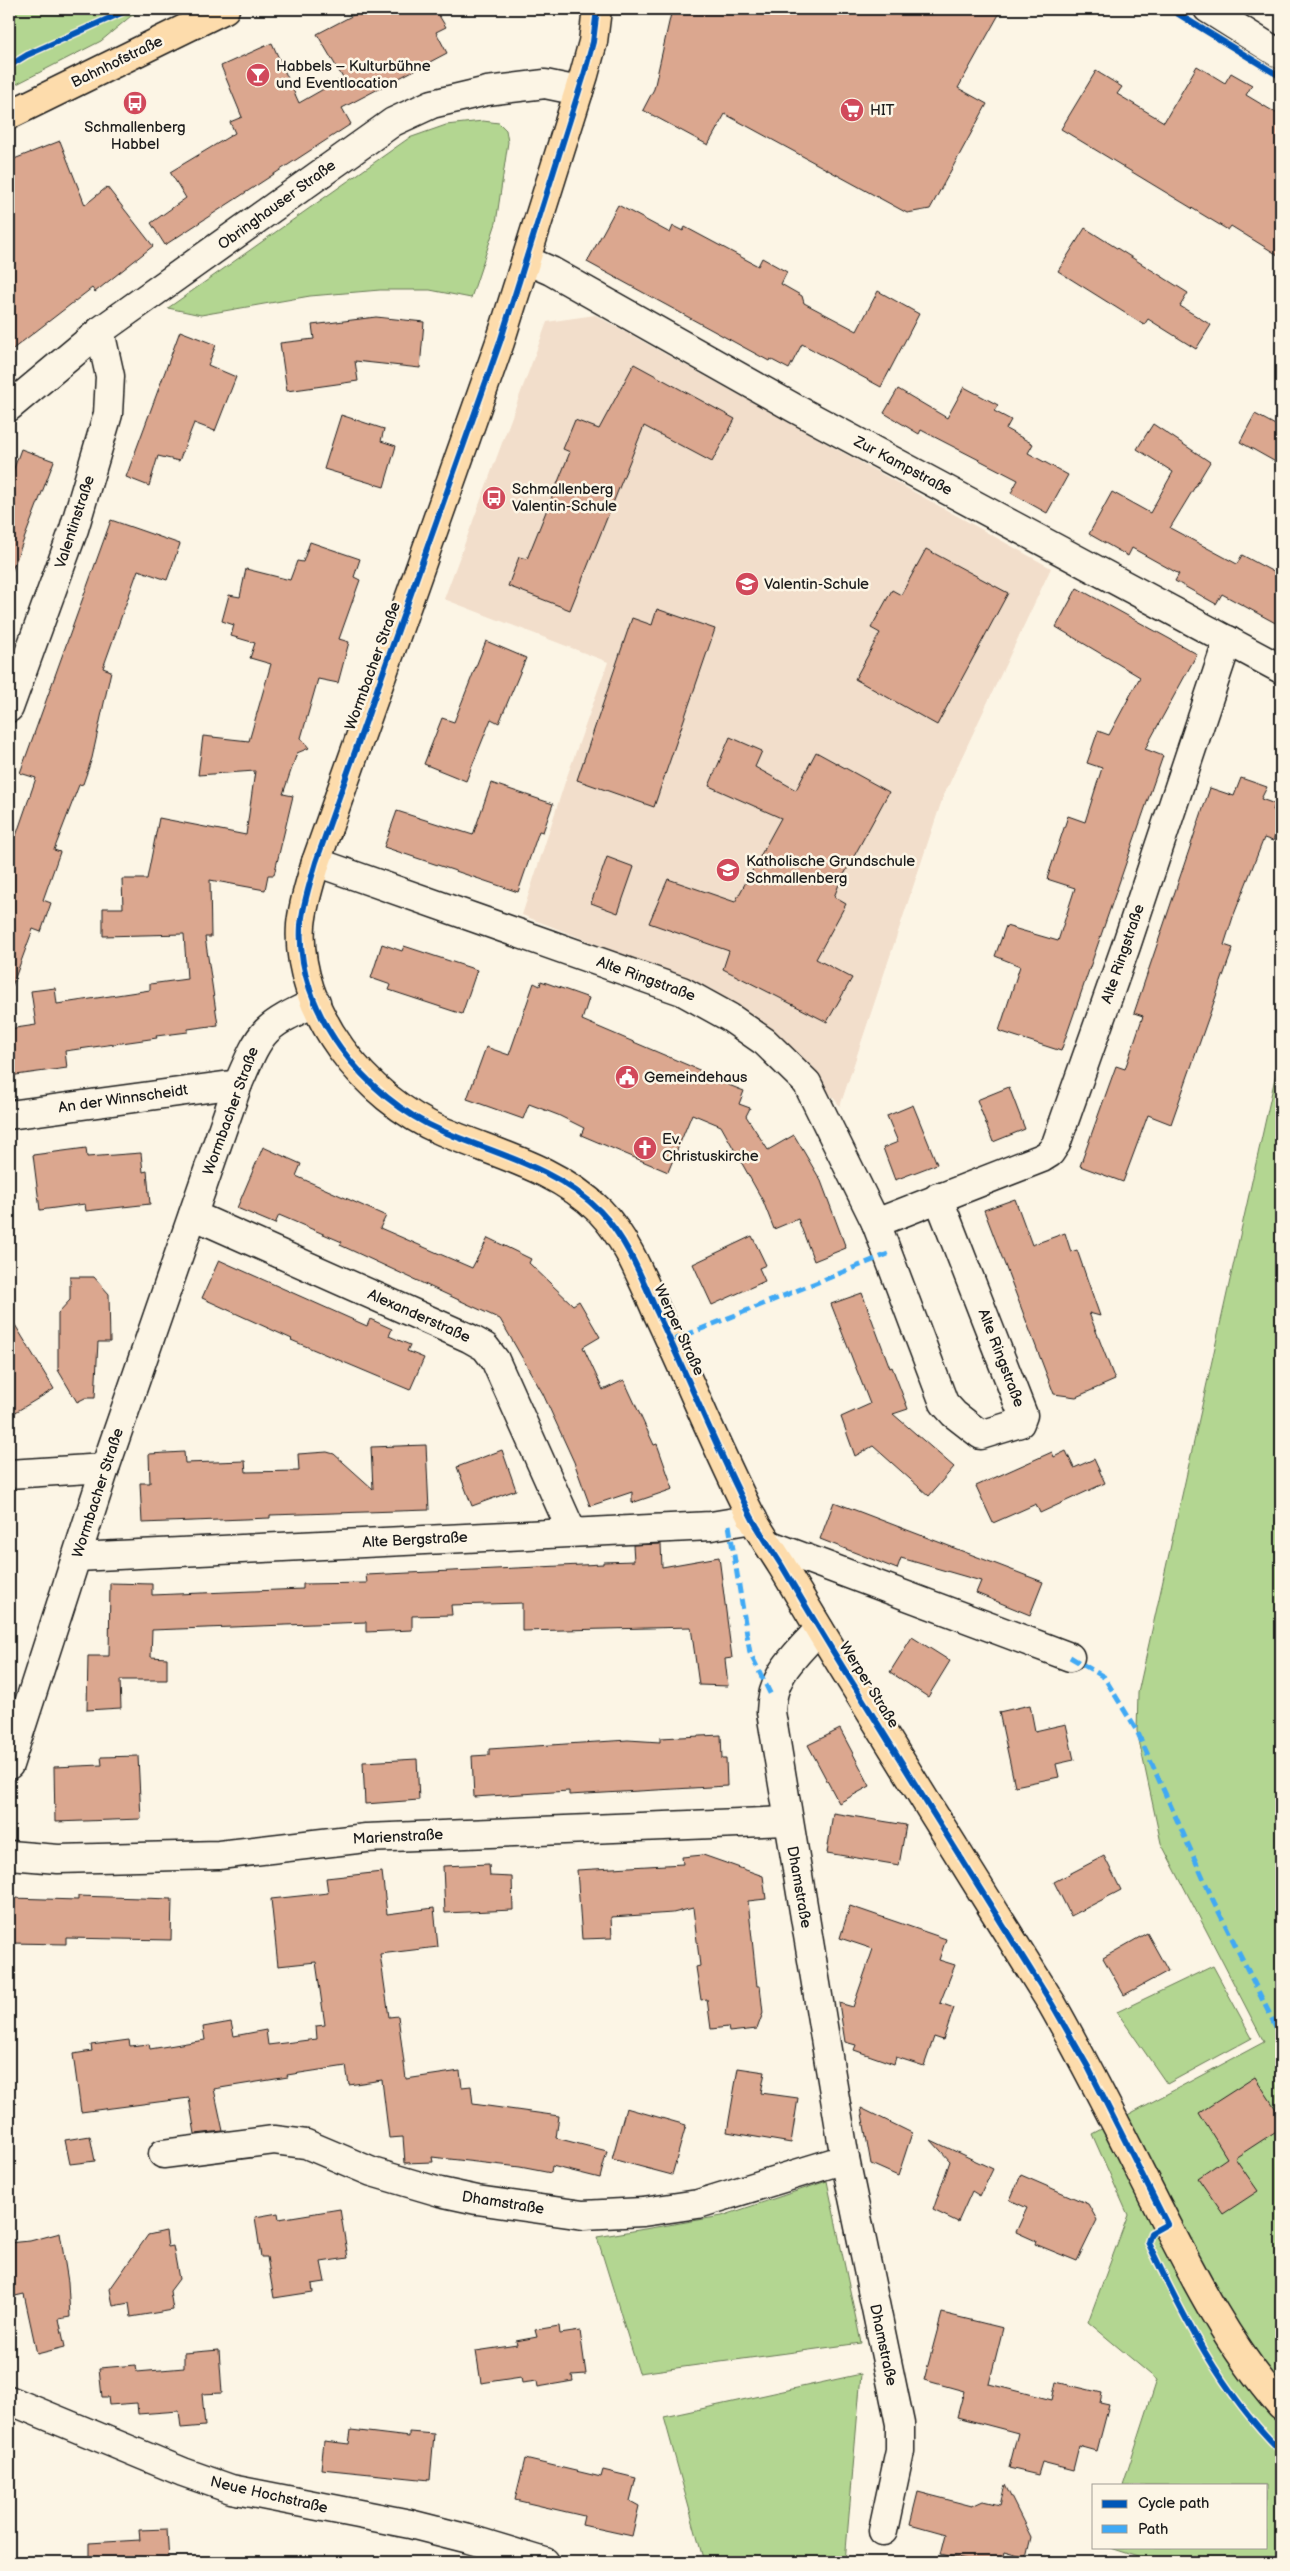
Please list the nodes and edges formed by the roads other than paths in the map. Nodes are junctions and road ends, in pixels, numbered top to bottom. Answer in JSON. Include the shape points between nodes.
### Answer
{"nodes":[{"id":1,"x":225,"y":9,"type":"edge"},
{"id":2,"x":597,"y":9,"type":"edge"},
{"id":3,"x":1208,"y":9,"type":"edge"},
{"id":4,"x":1271,"y":48,"type":"edge"},
{"id":5,"x":579,"y":91,"type":"junction"},
{"id":6,"x":9,"y":115,"type":"edge"},
{"id":7,"x":526,"y":260,"type":"junction"},
{"id":8,"x":100,"y":332,"type":"junction"},
{"id":9,"x":9,"y":407,"type":"edge"},
{"id":10,"x":1228,"y":640,"type":"junction"},
{"id":11,"x":1281,"y":668,"type":"edge"},
{"id":12,"x":9,"y":708,"type":"edge"},
{"id":13,"x":316,"y":862,"type":"junction"},
{"id":14,"x":316,"y":1002,"type":"junction"},
{"id":15,"x":238,"y":1084,"type":"junction"},
{"id":16,"x":9,"y":1114,"type":"edge"},
{"id":17,"x":938,"y":1197,"type":"junction"},
{"id":18,"x":193,"y":1215,"type":"junction"},
{"id":19,"x":876,"y":1223,"type":"junction"},
{"id":20,"x":105,"y":1468,"type":"junction"},
{"id":21,"x":9,"y":1474,"type":"edge"},
{"id":22,"x":753,"y":1519,"type":"junction"},
{"id":23,"x":572,"y":1532,"type":"junction"},
{"id":24,"x":768,"y":1544,"type":"junction"},
{"id":25,"x":77,"y":1557,"type":"junction"},
{"id":26,"x":819,"y":1629,"type":"junction"},
{"id":27,"x":1070,"y":1657,"type":"dead end"},
{"id":28,"x":9,"y":1765,"type":"edge"},
{"id":29,"x":787,"y":1821,"type":"junction"},
{"id":30,"x":9,"y":1855,"type":"edge"},
{"id":31,"x":163,"y":2154,"type":"dead end"},
{"id":32,"x":845,"y":2159,"type":"junction"},
{"id":33,"x":9,"y":2400,"type":"edge"},
{"id":34,"x":1281,"y":2406,"type":"edge"},
{"id":35,"x":883,"y":2531,"type":"dead end"},
{"id":36,"x":499,"y":2557,"type":"edge"},
{"id":37,"x":546,"y":2562,"type":"edge"}],
"edges":[{"from":1,"to":6,"type":"main road","name":"Bahnhofstraße"},
{"from":2,"to":5,"type":"main road","name":"Wormbacher Straße","via":[[593,42]]},
{"from":3,"to":4,"type":"street"},
{"from":5,"to":7,"type":"main road","name":"Wormbacher Straße"},
{"from":5,"to":8,"type":"street","name":"Obringhauser Straße","via":[[546,84],[487,91],[432,104],[393,122]]},
{"from":7,"to":10,"type":"street","name":"Zur Kampstraße","via":[[796,409]]},
{"from":7,"to":13,"type":"main road","name":"Wormbacher Straße"},
{"from":8,"to":9,"type":"street","name":"Obringhauser Straße"},
{"from":8,"to":12,"type":"street","name":"Valentinstraße","via":[[110,376],[108,414],[74,528]]},
{"from":10,"to":11,"type":"street","name":"Zur Kampstraße"},
{"from":10,"to":17,"type":"street","name":"Alte Ringstraße","via":[[1056,1144],[1042,1158]]},
{"from":13,"to":14,"type":"main road","name":"Wormbacher Straße","via":[[301,926],[304,962]]},
{"from":13,"to":19,"type":"street","name":"Alte Ringstraße","via":[[682,991],[730,1017],[765,1042],[806,1083]]},
{"from":14,"to":15,"type":"street","name":"Wormbacher Straße","via":[[283,1017],[264,1031]]},
{"from":14,"to":22,"type":"main road","name":"Werper Straße","via":[[331,1034],[351,1062],[406,1112],[440,1130],[551,1176],[600,1211],[617,1232],[639,1272]]},
{"from":15,"to":16,"type":"street","name":"An der Winnscheidt"},
{"from":15,"to":18,"type":"street","name":"Wormbacher Straße"},
{"from":17,"to":19,"type":"street","name":"Alte Ringstraße"},
{"from":17,"to":19,"type":"street","name":"Alte Ringstraße","via":[[1023,1415],[1020,1423],[981,1435],[948,1409]]},
{"from":18,"to":20,"type":"street","name":"Wormbacher Straße"},
{"from":18,"to":23,"type":"street","name":"Alexanderstraße","via":[[485,1347],[494,1360]]},
{"from":20,"to":21,"type":"street"},
{"from":20,"to":25,"type":"street","name":"Wormbacher Straße"},
{"from":22,"to":23,"type":"street","name":"Alte Bergstraße","via":[[720,1525]]},
{"from":22,"to":24,"type":"main road","name":"Werper Straße"},
{"from":23,"to":25,"type":"street","name":"Alte Bergstraße"},
{"from":24,"to":26,"type":"main road","name":"Werper Straße"},
{"from":24,"to":27,"type":"street"},
{"from":25,"to":28,"type":"street","name":"Wormbacher Straße"},
{"from":26,"to":29,"type":"street","name":"Dhamstraße","via":[[779,1674],[771,1695]]},
{"from":26,"to":34,"type":"main road","name":"Werper Straße","via":[[1088,2068],[1220,2323]]},
{"from":29,"to":30,"type":"street","name":"Marienstraße","via":[[366,1838],[219,1855],[58,1859]]},
{"from":29,"to":32,"type":"street","name":"Dhamstraße"},
{"from":31,"to":32,"type":"street","name":"Dhamstraße","via":[[274,2140],[289,2141],[326,2152],[372,2172],[440,2192],[486,2202],[583,2215],[643,2212],[698,2204]]},
{"from":32,"to":35,"type":"street","name":"Dhamstraße","via":[[900,2424],[900,2451]]},
{"from":33,"to":36,"type":"street","name":"Neue Hochstraße","via":[[183,2472],[231,2488],[469,2538]]},
{"from":36,"to":37,"type":"street","name":"Neue Hochstraße"}]}
